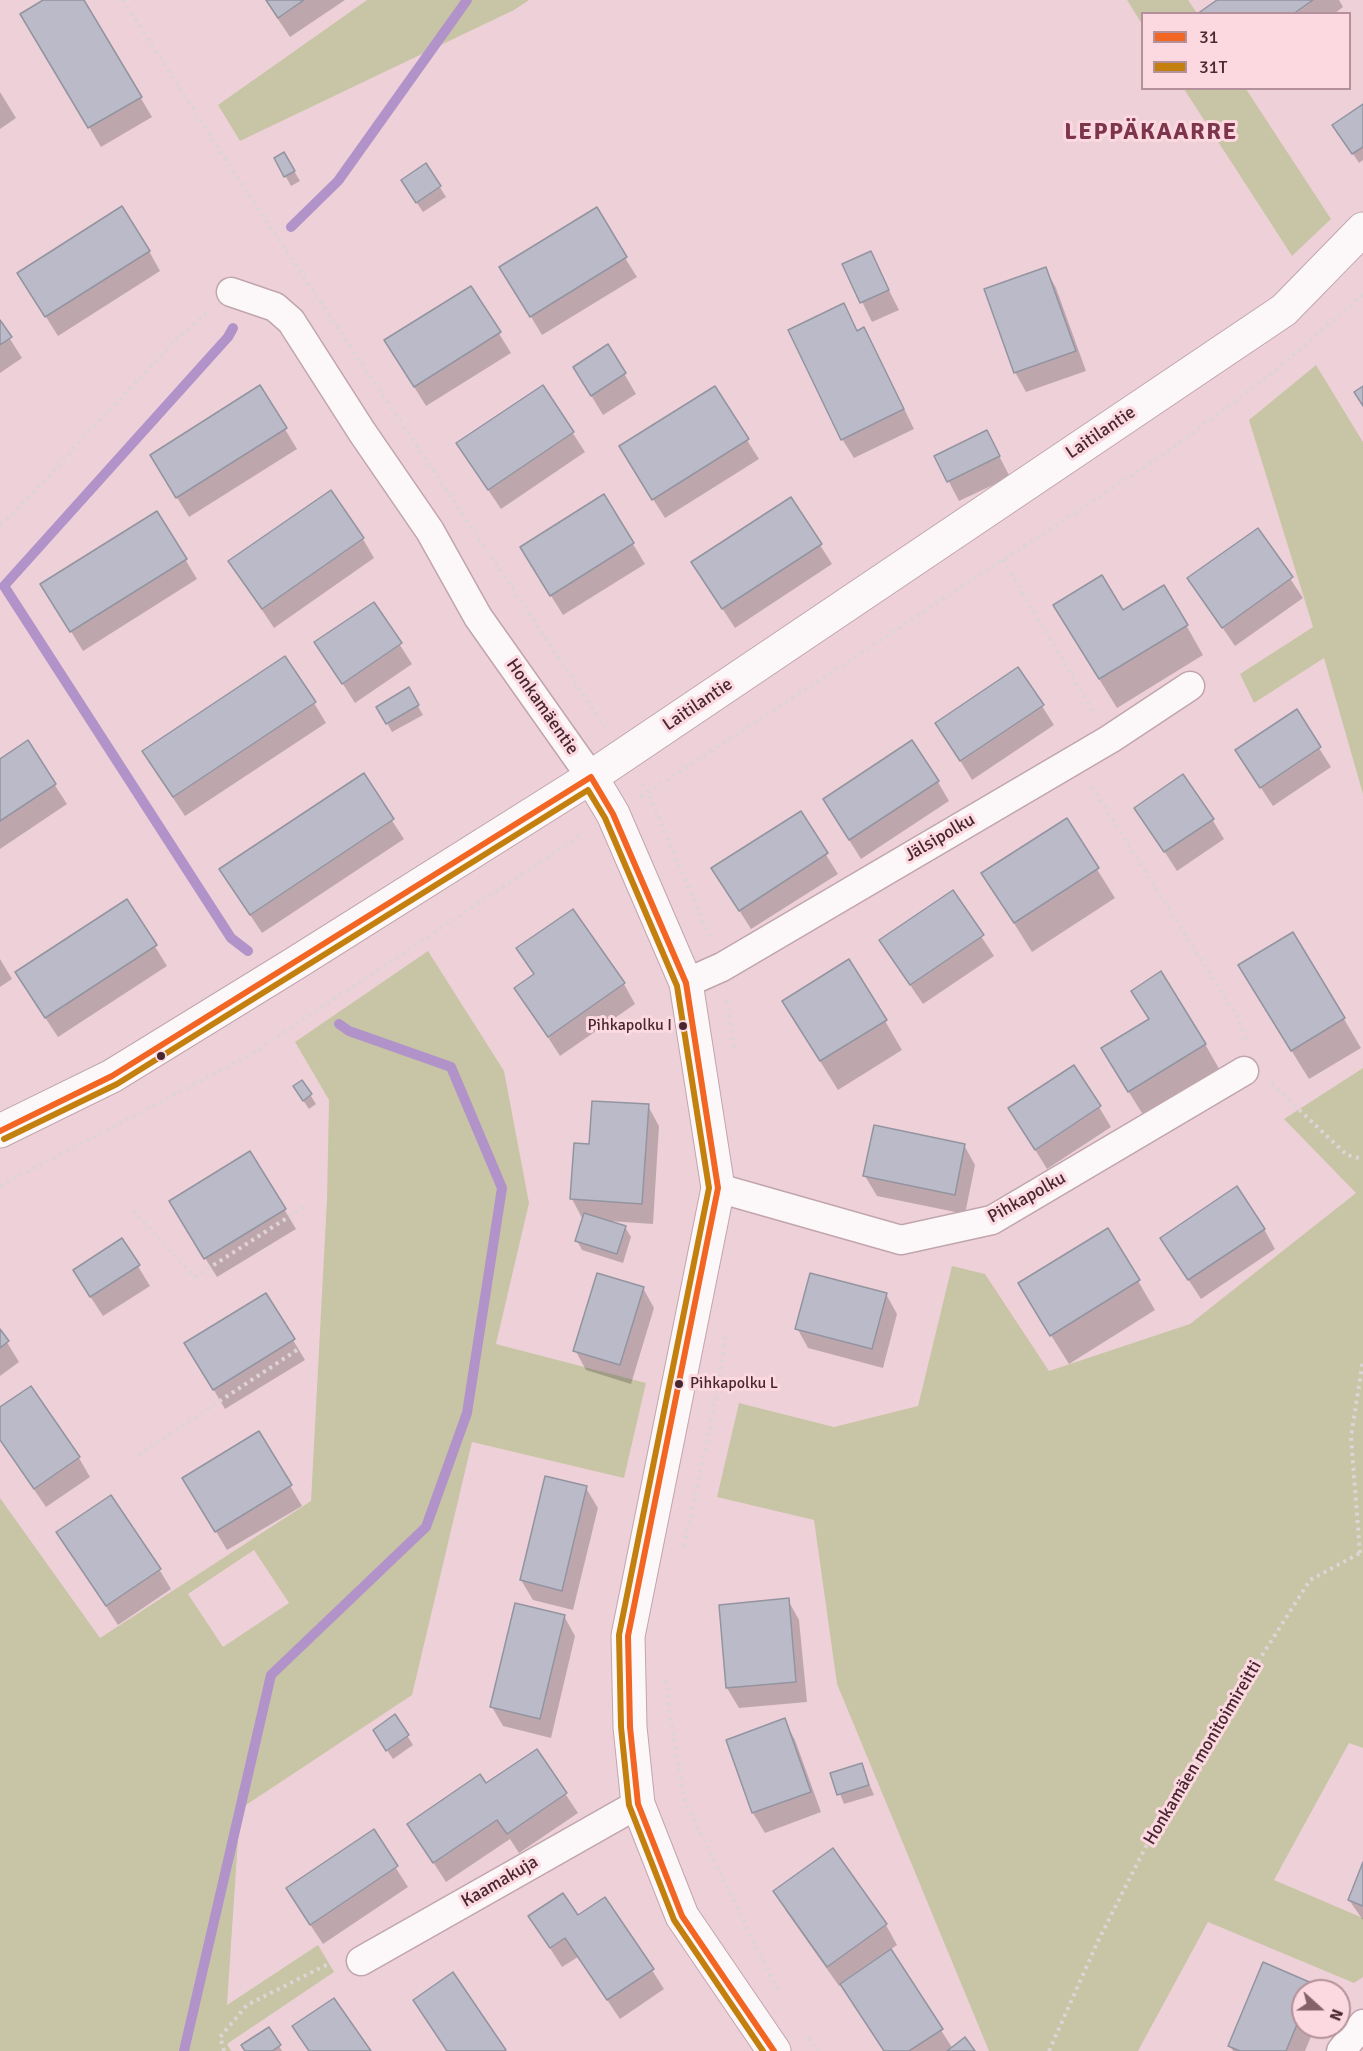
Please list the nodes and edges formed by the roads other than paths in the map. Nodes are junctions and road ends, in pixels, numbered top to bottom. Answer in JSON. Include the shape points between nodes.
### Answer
{"nodes":[{"id":1,"x":1363,"y":229,"type":"edge"},
{"id":2,"x":231,"y":292,"type":"road end"},
{"id":3,"x":1190,"y":686,"type":"dead end"},
{"id":4,"x":591,"y":777,"type":"junction"},
{"id":5,"x":686,"y":982,"type":"junction"},
{"id":6,"x":1244,"y":1071,"type":"road end"},
{"id":7,"x":0,"y":1131,"type":"edge"},
{"id":8,"x":718,"y":1188,"type":"junction"},
{"id":9,"x":638,"y":1804,"type":"junction"},
{"id":10,"x":361,"y":1961,"type":"road end"},
{"id":11,"x":1363,"y":2024,"type":"edge"},
{"id":12,"x":774,"y":2051,"type":"edge"},
{"id":13,"x":1341,"y":2051,"type":"edge"}],
"edges":[{"from":1,"to":4,"type":"street","name":"Laitilantie","via":[[1284,310]]},
{"from":2,"to":4,"type":"street","name":"Honkamäentie","via":[[276,307],[291,321],[430,531],[478,617]]},
{"from":3,"to":5,"type":"street","name":"Jälsipolku","via":[[1110,739],[722,967]]},
{"from":4,"to":5,"type":"street","name":"Honkamäentie","via":[[613,814]]},
{"from":4,"to":7,"type":"street","name":"Laitilantie","via":[[112,1076]]},
{"from":5,"to":8,"type":"street","name":"Honkamäentie"},
{"from":6,"to":8,"type":"street","name":"Pihkapolku","via":[[992,1220],[901,1240]]},
{"from":8,"to":9,"type":"street","name":"Honkamäentie","via":[[628,1636],[630,1727]]},
{"from":9,"to":10,"type":"street","name":"Kaamakuja"},
{"from":9,"to":12,"type":"street","name":"Honkamäentie","via":[[682,1916]]},
{"from":11,"to":13,"type":"street"}]}
